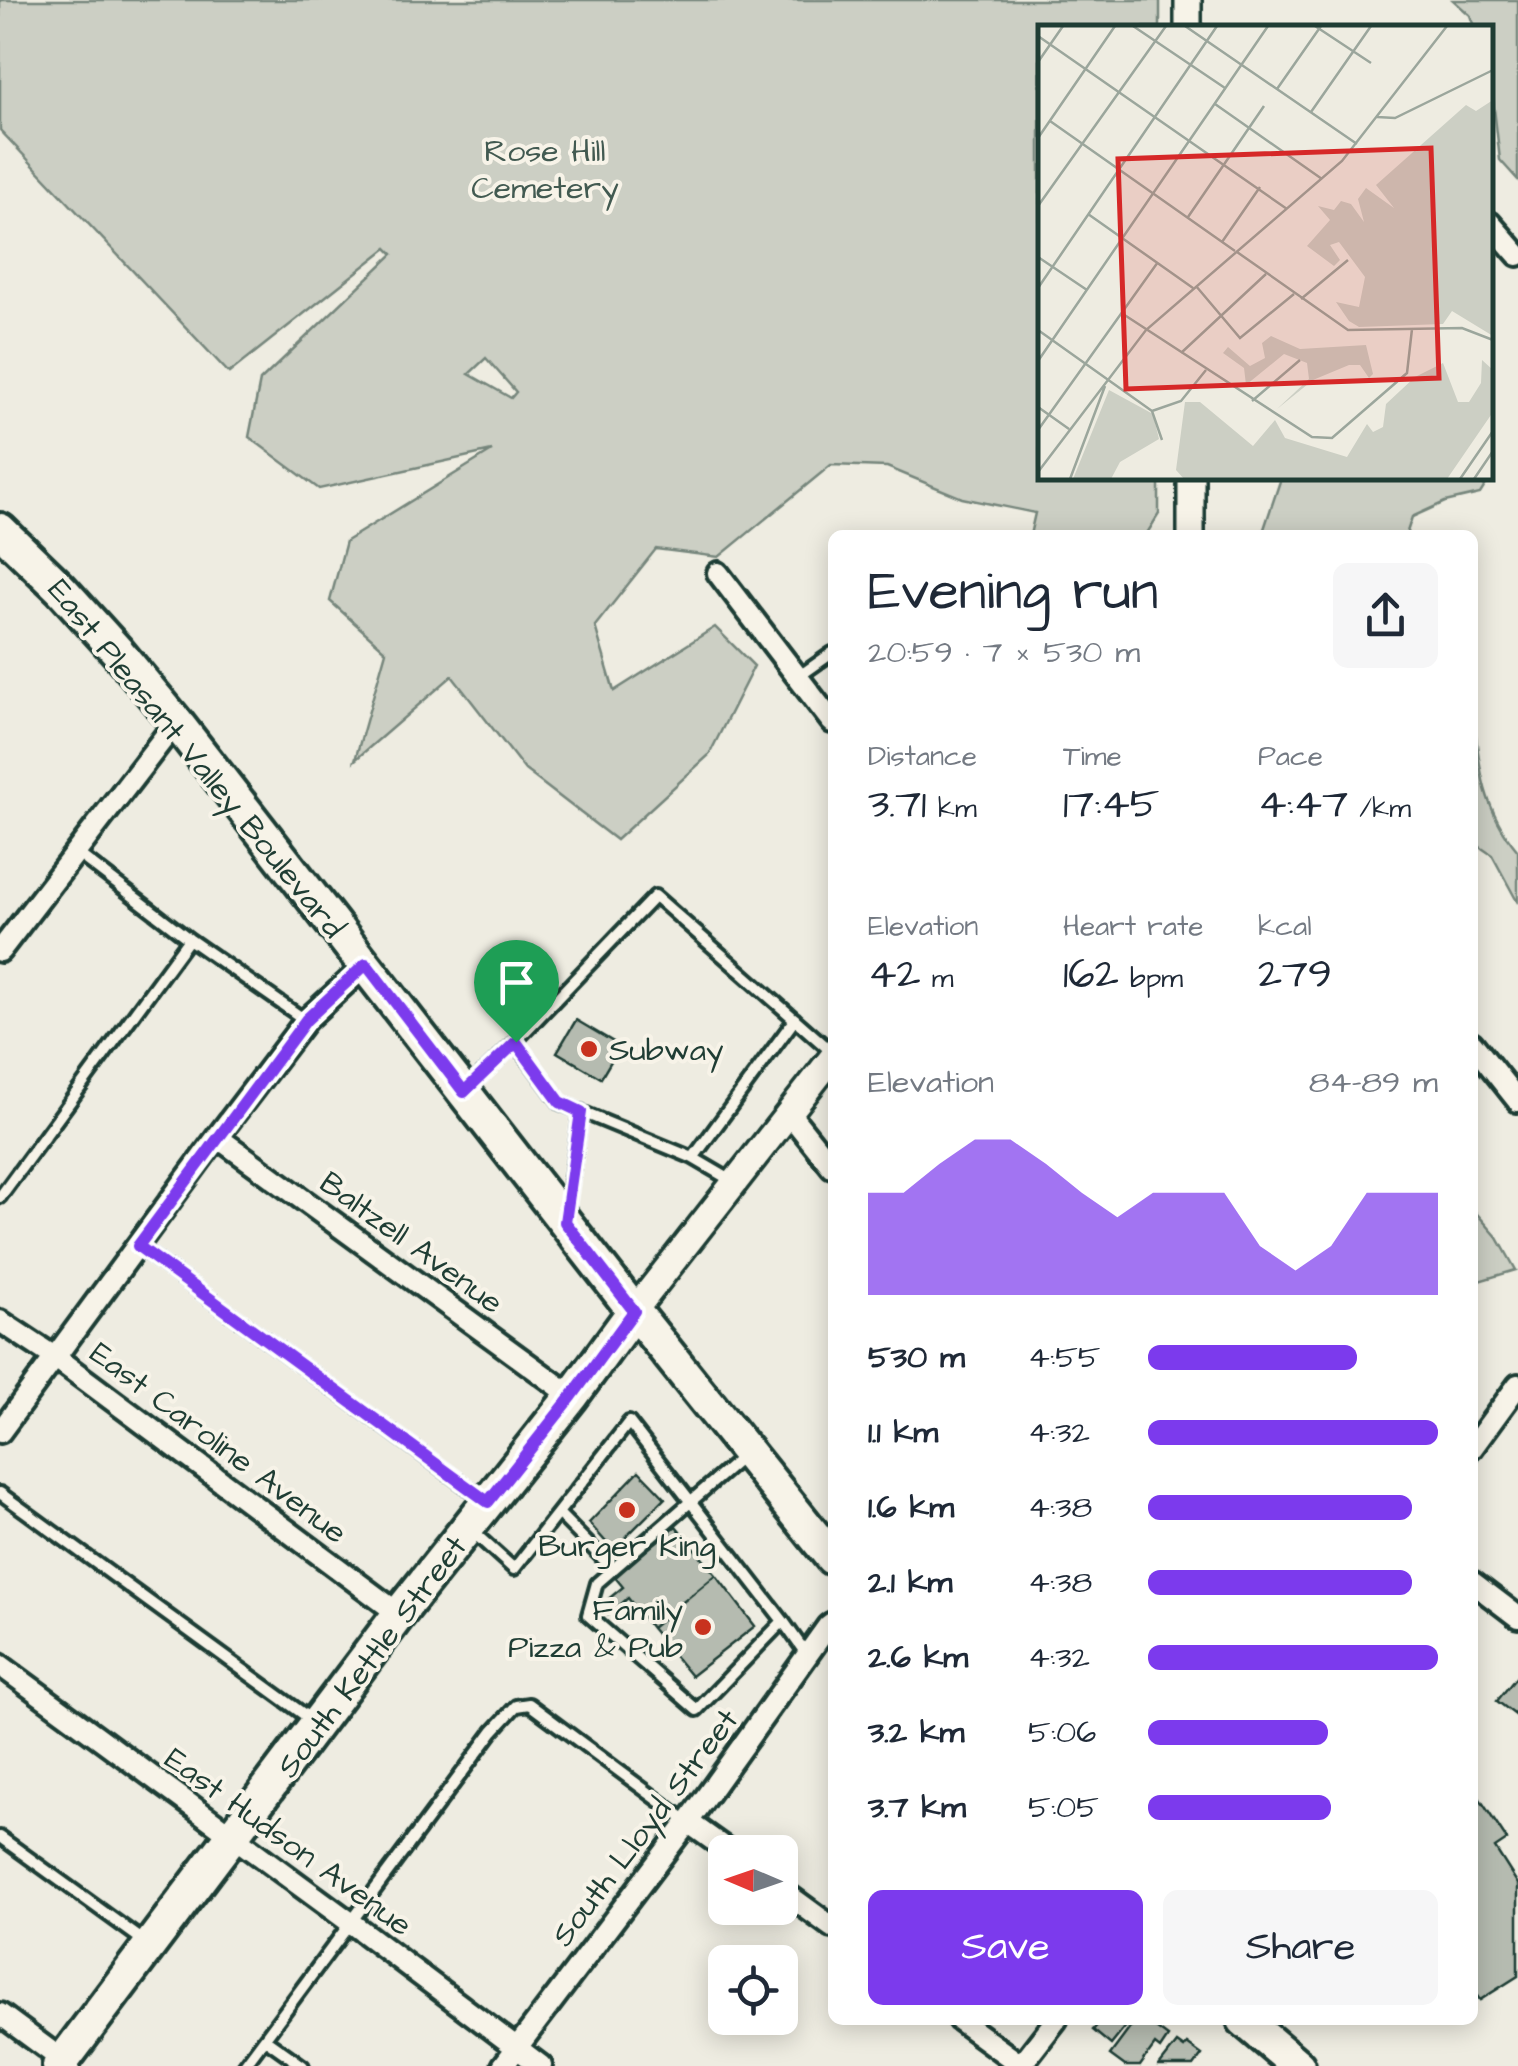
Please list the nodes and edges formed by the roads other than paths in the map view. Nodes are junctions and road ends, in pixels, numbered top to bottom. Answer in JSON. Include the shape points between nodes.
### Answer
{"nodes":[{"id":1,"x":1493,"y":226,"type":"edge"},
{"id":2,"x":1518,"y":254,"type":"edge"},
{"id":3,"x":1191,"y":480,"type":"edge"},
{"id":4,"x":0,"y":530,"type":"edge"},
{"id":5,"x":1191,"y":530,"type":"edge"},
{"id":6,"x":718,"y":573,"type":"dead end"},
{"id":7,"x":828,"y":655,"type":"edge"},
{"id":8,"x":798,"y":677,"type":"junction"},
{"id":9,"x":828,"y":717,"type":"edge"},
{"id":10,"x":176,"y":722,"type":"junction"},
{"id":11,"x":77,"y":852,"type":"junction"},
{"id":12,"x":190,"y":939,"type":"junction"},
{"id":13,"x":0,"y":951,"type":"edge"},
{"id":14,"x":366,"y":964,"type":"junction"},
{"id":15,"x":795,"y":1019,"type":"junction"},
{"id":16,"x":306,"y":1020,"type":"junction"},
{"id":17,"x":516,"y":1042,"type":"junction"},
{"id":18,"x":828,"y":1051,"type":"edge"},
{"id":19,"x":1478,"y":1051,"type":"edge"},
{"id":20,"x":828,"y":1060,"type":"edge"},
{"id":21,"x":464,"y":1092,"type":"junction"},
{"id":22,"x":1518,"y":1101,"type":"edge"},
{"id":23,"x":581,"y":1112,"type":"junction"},
{"id":24,"x":789,"y":1113,"type":"junction"},
{"id":25,"x":217,"y":1137,"type":"junction"},
{"id":26,"x":693,"y":1158,"type":"junction"},
{"id":27,"x":828,"y":1162,"type":"edge"},
{"id":28,"x":734,"y":1183,"type":"junction"},
{"id":29,"x":0,"y":1197,"type":"edge"},
{"id":30,"x":565,"y":1222,"type":"junction"},
{"id":31,"x":138,"y":1246,"type":"junction"},
{"id":32,"x":634,"y":1311,"type":"junction"},
{"id":33,"x":0,"y":1321,"type":"edge"},
{"id":34,"x":56,"y":1358,"type":"junction"},
{"id":35,"x":1518,"y":1385,"type":"edge"},
{"id":36,"x":572,"y":1396,"type":"junction"},
{"id":37,"x":0,"y":1432,"type":"edge"},
{"id":38,"x":1478,"y":1440,"type":"edge"},
{"id":39,"x":747,"y":1452,"type":"junction"},
{"id":40,"x":0,"y":1494,"type":"edge"},
{"id":41,"x":690,"y":1500,"type":"junction"},
{"id":42,"x":558,"y":1513,"type":"junction"},
{"id":43,"x":478,"y":1515,"type":"junction"},
{"id":44,"x":828,"y":1553,"type":"edge"},
{"id":45,"x":613,"y":1569,"type":"junction"},
{"id":46,"x":1478,"y":1587,"type":"edge"},
{"id":47,"x":400,"y":1614,"type":"junction"},
{"id":48,"x":1518,"y":1617,"type":"edge"},
{"id":49,"x":783,"y":1622,"type":"junction"},
{"id":50,"x":828,"y":1626,"type":"edge"},
{"id":51,"x":807,"y":1655,"type":"junction"},
{"id":52,"x":0,"y":1665,"type":"edge"},
{"id":53,"x":318,"y":1725,"type":"junction"},
{"id":54,"x":688,"y":1822,"type":"junction"},
{"id":55,"x":708,"y":1836,"type":"edge"},
{"id":56,"x":0,"y":1837,"type":"edge"},
{"id":57,"x":233,"y":1838,"type":"junction"},
{"id":58,"x":798,"y":1902,"type":"edge"},
{"id":59,"x":351,"y":1923,"type":"junction"},
{"id":60,"x":828,"y":1924,"type":"edge"},
{"id":61,"x":150,"y":1946,"type":"junction"},
{"id":62,"x":0,"y":2014,"type":"edge"},
{"id":63,"x":967,"y":2025,"type":"edge"},
{"id":64,"x":1052,"y":2025,"type":"edge"},
{"id":65,"x":1250,"y":2025,"type":"edge"},
{"id":66,"x":265,"y":2039,"type":"junction"},
{"id":67,"x":516,"y":2048,"type":"junction"},
{"id":68,"x":64,"y":2064,"type":"edge"},
{"id":69,"x":244,"y":2066,"type":"edge"},
{"id":70,"x":303,"y":2066,"type":"edge"},
{"id":71,"x":503,"y":2066,"type":"edge"},
{"id":72,"x":541,"y":2066,"type":"edge"},
{"id":73,"x":1022,"y":2066,"type":"edge"},
{"id":74,"x":1298,"y":2066,"type":"edge"}],
"edges":[{"from":1,"to":2,"type":"street"},
{"from":3,"to":5,"type":"street"},
{"from":4,"to":10,"type":"main road","name":"East Pleasant Valley Boulevard","via":[[61,589]]},
{"from":6,"to":8,"type":"street"},
{"from":7,"to":8,"type":"lane"},
{"from":8,"to":9,"type":"street"},
{"from":10,"to":11,"type":"street"},
{"from":10,"to":14,"type":"main road","name":"East Pleasant Valley Boulevard"},
{"from":11,"to":12,"type":"lane"},
{"from":11,"to":13,"type":"street"},
{"from":12,"to":16,"type":"lane"},
{"from":12,"to":29,"type":"lane"},
{"from":14,"to":16,"type":"street"},
{"from":14,"to":21,"type":"main road","name":"East Pleasant Valley Boulevard"},
{"from":15,"to":17,"type":"lane","via":[[655,896]]},
{"from":15,"to":18,"type":"lane"},
{"from":15,"to":26,"type":"lane"},
{"from":16,"to":25,"type":"street"},
{"from":17,"to":21,"type":"lane"},
{"from":17,"to":23,"type":"lane","via":[[560,1102]]},
{"from":19,"to":22,"type":"street"},
{"from":20,"to":24,"type":"street","name":"South Kettle Street"},
{"from":21,"to":30,"type":"main road","name":"East Pleasant Valley Boulevard"},
{"from":23,"to":26,"type":"lane"},
{"from":23,"to":30,"type":"lane"},
{"from":24,"to":27,"type":"street"},
{"from":24,"to":28,"type":"street","name":"South Kettle Street"},
{"from":25,"to":31,"type":"street"},
{"from":25,"to":36,"type":"street","name":"Baltzell Avenue"},
{"from":26,"to":28,"type":"lane"},
{"from":28,"to":32,"type":"street","name":"South Kettle Street"},
{"from":30,"to":32,"type":"main road","name":"East Pleasant Valley Boulevard"},
{"from":31,"to":34,"type":"street"},
{"from":31,"to":43,"type":"lane"},
{"from":32,"to":36,"type":"main road","name":"South Kettle Street"},
{"from":32,"to":39,"type":"main road","name":"East Pleasant Valley Boulevard"},
{"from":33,"to":34,"type":"street","name":"East Caroline Avenue"},
{"from":34,"to":37,"type":"street"},
{"from":34,"to":47,"type":"street","name":"East Caroline Avenue"},
{"from":35,"to":38,"type":"street"},
{"from":36,"to":43,"type":"main road","name":"South Kettle Street"},
{"from":39,"to":41,"type":"lane"},
{"from":39,"to":44,"type":"main road","name":"East Pleasant Valley Boulevard"},
{"from":40,"to":53,"type":"lane"},
{"from":41,"to":42,"type":"lane","via":[[630,1422]]},
{"from":41,"to":45,"type":"lane"},
{"from":41,"to":49,"type":"lane"},
{"from":42,"to":43,"type":"lane","via":[[514,1569]]},
{"from":42,"to":45,"type":"lane"},
{"from":43,"to":47,"type":"main road","name":"South Kettle Street"},
{"from":45,"to":49,"type":"lane","via":[[597,1583],[588,1614],[697,1710]]},
{"from":46,"to":48,"type":"street"},
{"from":47,"to":53,"type":"main road","name":"South Kettle Street"},
{"from":49,"to":51,"type":"lane"},
{"from":50,"to":51,"type":"street","name":"South Lloyd Street"},
{"from":51,"to":54,"type":"street","name":"South Lloyd Street"},
{"from":52,"to":57,"type":"street","name":"East Hudson Avenue"},
{"from":53,"to":57,"type":"main road","name":"South Kettle Street"},
{"from":54,"to":55,"type":"street"},
{"from":54,"to":59,"type":"lane","via":[[529,1704],[516,1706]]},
{"from":54,"to":67,"type":"street","name":"South Lloyd Street"},
{"from":56,"to":61,"type":"lane"},
{"from":57,"to":59,"type":"street","name":"East Hudson Avenue"},
{"from":57,"to":61,"type":"main road","name":"South Kettle Street"},
{"from":58,"to":60,"type":"street"},
{"from":59,"to":66,"type":"lane"},
{"from":59,"to":67,"type":"street","name":"East Hudson Avenue"},
{"from":61,"to":68,"type":"main road","name":"South Kettle Street"},
{"from":62,"to":68,"type":"street"},
{"from":63,"to":73,"type":"street"},
{"from":64,"to":73,"type":"street"},
{"from":65,"to":74,"type":"main road"},
{"from":66,"to":69,"type":"lane"},
{"from":66,"to":70,"type":"lane"},
{"from":67,"to":71,"type":"street","name":"South Lloyd Street"},
{"from":67,"to":72,"type":"street","name":"East Hudson Avenue"}]}
